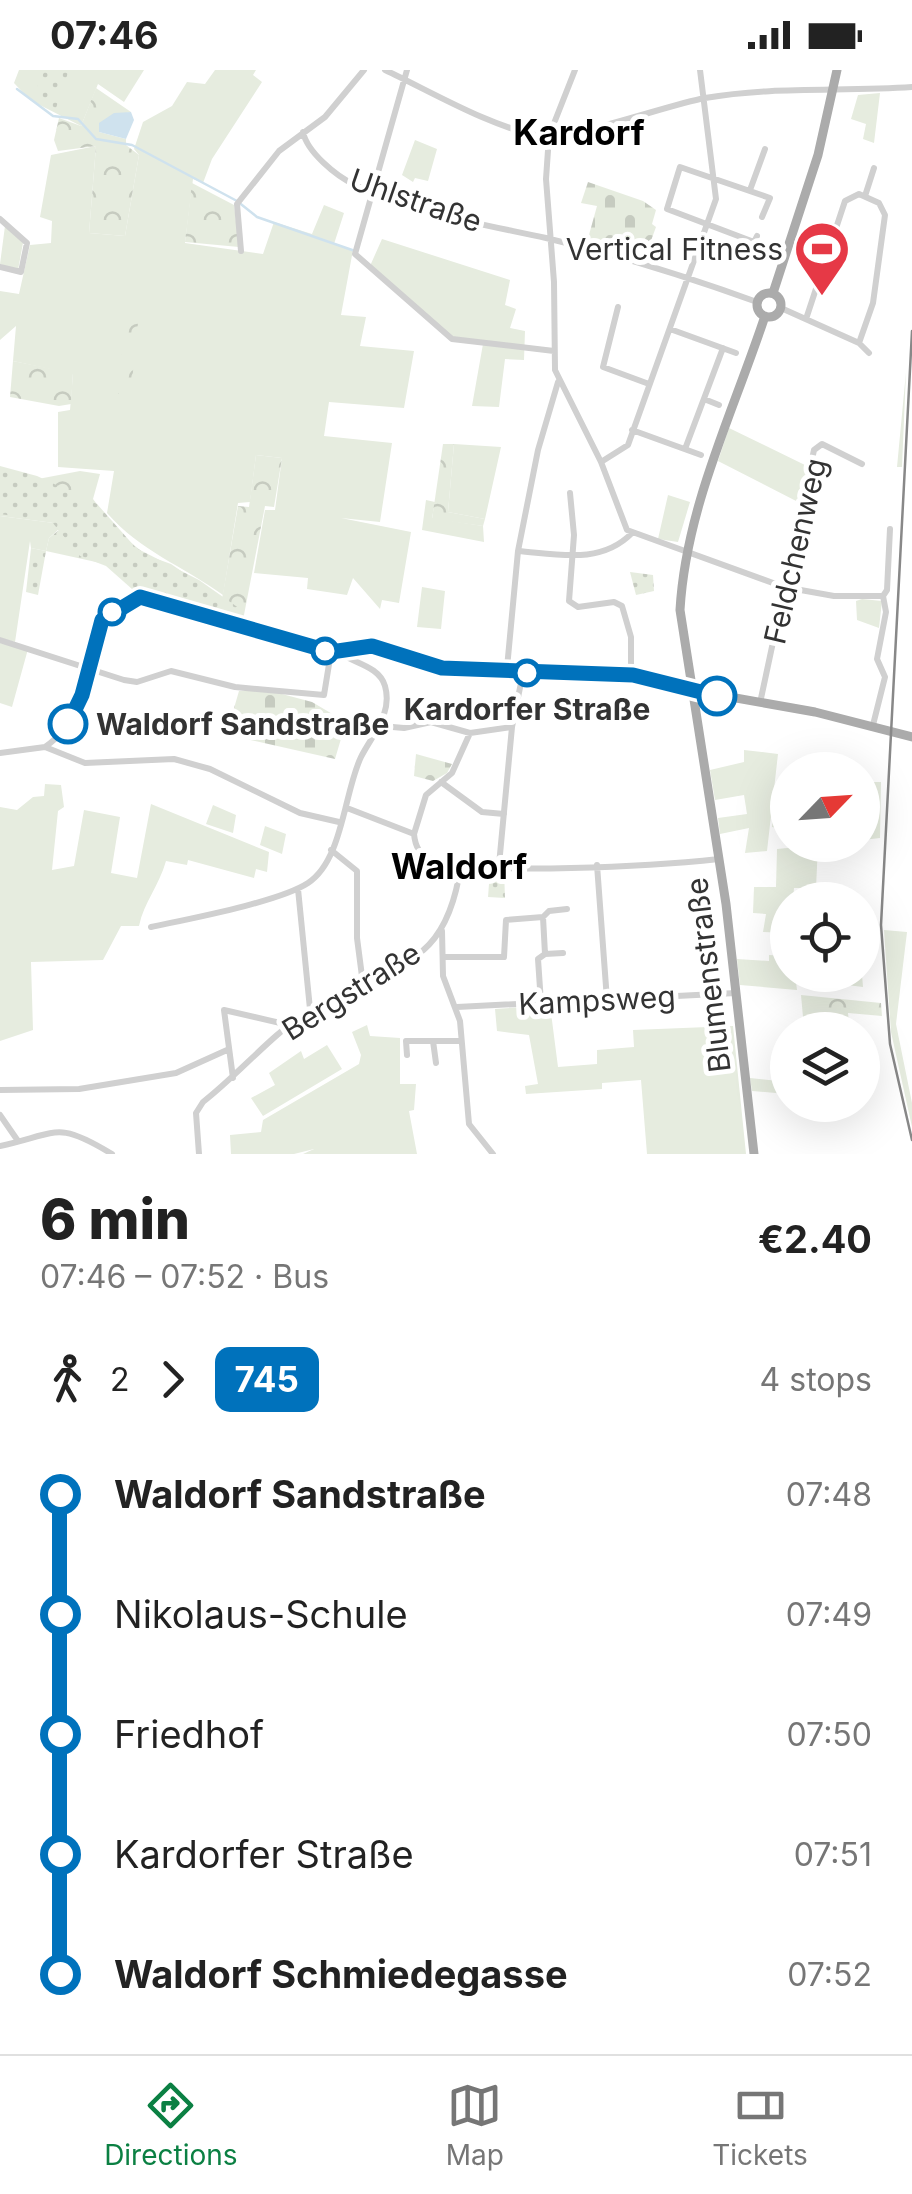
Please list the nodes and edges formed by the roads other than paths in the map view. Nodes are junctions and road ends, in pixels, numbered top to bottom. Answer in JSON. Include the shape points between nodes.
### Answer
{"nodes":[{"id":1,"x":364,"y":70,"type":"edge"},
{"id":2,"x":385,"y":70,"type":"edge"},
{"id":3,"x":407,"y":70,"type":"edge"},
{"id":4,"x":575,"y":70,"type":"edge"},
{"id":5,"x":700,"y":70,"type":"edge"},
{"id":6,"x":837,"y":70,"type":"edge"},
{"id":7,"x":404,"y":79,"type":"junction"},
{"id":8,"x":912,"y":87,"type":"edge"},
{"id":9,"x":835,"y":90,"type":"junction"},
{"id":10,"x":704,"y":99,"type":"junction"},
{"id":11,"x":303,"y":132,"type":"junction"},
{"id":12,"x":550,"y":136,"type":"junction"},
{"id":13,"x":765,"y":149,"type":"dead end"},
{"id":14,"x":874,"y":168,"type":"dead end"},
{"id":15,"x":714,"y":177,"type":"junction"},
{"id":16,"x":750,"y":190,"type":"junction"},
{"id":17,"x":376,"y":193,"type":"junction"},
{"id":18,"x":865,"y":196,"type":"junction"},
{"id":19,"x":762,"y":217,"type":"dead end"},
{"id":20,"x":0,"y":218,"type":"edge"},
{"id":21,"x":707,"y":224,"type":"junction"},
{"id":22,"x":757,"y":236,"type":"dead end"},
{"id":23,"x":550,"y":239,"type":"junction"},
{"id":24,"x":241,"y":250,"type":"dead end"},
{"id":25,"x":0,"y":267,"type":"edge"},
{"id":26,"x":688,"y":276,"type":"junction"},
{"id":27,"x":773,"y":293,"type":"junction"},
{"id":28,"x":757,"y":302,"type":"junction"},
{"id":29,"x":618,"y":306,"type":"dead end"},
{"id":30,"x":781,"y":308,"type":"junction"},
{"id":31,"x":765,"y":316,"type":"junction"},
{"id":32,"x":806,"y":319,"type":"junction"},
{"id":33,"x":670,"y":328,"type":"junction"},
{"id":34,"x":860,"y":342,"type":"junction"},
{"id":35,"x":723,"y":348,"type":"junction"},
{"id":36,"x":554,"y":351,"type":"junction"},
{"id":37,"x":736,"y":352,"type":"dead end"},
{"id":38,"x":869,"y":353,"type":"dead end"},
{"id":39,"x":558,"y":381,"type":"junction"},
{"id":40,"x":649,"y":384,"type":"junction"},
{"id":41,"x":704,"y":400,"type":"junction"},
{"id":42,"x":719,"y":404,"type":"dead end"},
{"id":43,"x":632,"y":430,"type":"junction"},
{"id":44,"x":685,"y":450,"type":"junction"},
{"id":45,"x":702,"y":455,"type":"dead end"},
{"id":46,"x":601,"y":462,"type":"junction"},
{"id":47,"x":862,"y":464,"type":"dead end"},
{"id":48,"x":570,"y":493,"type":"dead end"},
{"id":49,"x":890,"y":529,"type":"dead end"},
{"id":50,"x":632,"y":533,"type":"junction"},
{"id":51,"x":518,"y":551,"type":"junction"},
{"id":52,"x":687,"y":553,"type":"junction"},
{"id":53,"x":572,"y":556,"type":"junction"},
{"id":54,"x":784,"y":588,"type":"junction"},
{"id":55,"x":883,"y":596,"type":"junction"},
{"id":56,"x":0,"y":640,"type":"edge"},
{"id":57,"x":334,"y":651,"type":"junction"},
{"id":58,"x":507,"y":668,"type":"junction"},
{"id":59,"x":89,"y":669,"type":"junction"},
{"id":60,"x":687,"y":672,"type":"junction"},
{"id":61,"x":523,"y":673,"type":"junction"},
{"id":62,"x":630,"y":675,"type":"junction"},
{"id":63,"x":674,"y":685,"type":"junction"},
{"id":64,"x":690,"y":690,"type":"junction"},
{"id":65,"x":710,"y":695,"type":"junction"},
{"id":66,"x":760,"y":703,"type":"junction"},
{"id":67,"x":695,"y":712,"type":"junction"},
{"id":68,"x":873,"y":725,"type":"junction"},
{"id":69,"x":381,"y":726,"type":"junction"},
{"id":70,"x":512,"y":726,"type":"junction"},
{"id":71,"x":470,"y":733,"type":"junction"},
{"id":72,"x":912,"y":736,"type":"edge"},
{"id":73,"x":45,"y":747,"type":"junction"},
{"id":74,"x":0,"y":754,"type":"edge"},
{"id":75,"x":441,"y":782,"type":"junction"},
{"id":76,"x":346,"y":808,"type":"junction"},
{"id":77,"x":504,"y":814,"type":"junction"},
{"id":78,"x":339,"y":822,"type":"junction"},
{"id":79,"x":414,"y":834,"type":"junction"},
{"id":80,"x":331,"y":850,"type":"junction"},
{"id":81,"x":430,"y":859,"type":"junction"},
{"id":82,"x":719,"y":859,"type":"junction"},
{"id":83,"x":461,"y":864,"type":"junction"},
{"id":84,"x":597,"y":865,"type":"junction"},
{"id":85,"x":498,"y":866,"type":"junction"},
{"id":86,"x":418,"y":870,"type":"dead end"},
{"id":87,"x":298,"y":889,"type":"junction"},
{"id":88,"x":567,"y":910,"type":"dead end"},
{"id":89,"x":543,"y":918,"type":"junction"},
{"id":90,"x":151,"y":926,"type":"dead end"},
{"id":91,"x":442,"y":930,"type":"junction"},
{"id":92,"x":545,"y":954,"type":"junction"},
{"id":93,"x":563,"y":954,"type":"dead end"},
{"id":94,"x":443,"y":957,"type":"junction"},
{"id":95,"x":364,"y":984,"type":"junction"},
{"id":96,"x":736,"y":993,"type":"junction"},
{"id":97,"x":607,"y":1000,"type":"junction"},
{"id":98,"x":540,"y":1003,"type":"junction"},
{"id":99,"x":457,"y":1008,"type":"junction"},
{"id":100,"x":310,"y":1009,"type":"junction"},
{"id":101,"x":290,"y":1025,"type":"junction"},
{"id":102,"x":433,"y":1041,"type":"junction"},
{"id":103,"x":461,"y":1041,"type":"junction"},
{"id":104,"x":227,"y":1050,"type":"junction"},
{"id":105,"x":407,"y":1055,"type":"dead end"},
{"id":106,"x":436,"y":1063,"type":"dead end"},
{"id":107,"x":233,"y":1078,"type":"junction"},
{"id":108,"x":0,"y":1090,"type":"edge"},
{"id":109,"x":0,"y":1115,"type":"edge"},
{"id":110,"x":18,"y":1140,"type":"junction"},
{"id":111,"x":0,"y":1146,"type":"edge"},
{"id":112,"x":112,"y":1154,"type":"edge"},
{"id":113,"x":199,"y":1154,"type":"edge"},
{"id":114,"x":493,"y":1154,"type":"edge"},
{"id":115,"x":754,"y":1154,"type":"edge"}],
"edges":[{"from":1,"to":11,"type":"street","via":[[325,117]]},
{"from":2,"to":7,"type":"street"},
{"from":3,"to":7,"type":"street"},
{"from":4,"to":12,"type":"street"},
{"from":5,"to":10,"type":"street"},
{"from":6,"to":9,"type":"main road"},
{"from":7,"to":12,"type":"street","via":[[511,127]]},
{"from":7,"to":17,"type":"street"},
{"from":8,"to":9,"type":"street"},
{"from":9,"to":10,"type":"street"},
{"from":9,"to":27,"type":"main road"},
{"from":10,"to":12,"type":"street"},
{"from":10,"to":15,"type":"street"},
{"from":11,"to":17,"type":"street","name":"Uhlstraße","via":[[305,144],[343,178]]},
{"from":11,"to":24,"type":"street","via":[[279,150],[237,204]]},
{"from":12,"to":23,"type":"street"},
{"from":13,"to":16,"type":"street"},
{"from":14,"to":18,"type":"street"},
{"from":15,"to":16,"type":"street"},
{"from":15,"to":21,"type":"street","via":[[716,199]]},
{"from":15,"to":21,"type":"street","via":[[680,166],[667,209]]},
{"from":16,"to":19,"type":"street","via":[[770,198]]},
{"from":17,"to":23,"type":"street","name":"Uhlstraße"},
{"from":17,"to":36,"type":"street","via":[[356,252],[452,339]]},
{"from":18,"to":32,"type":"street","via":[[846,201]]},
{"from":18,"to":34,"type":"street","via":[[885,214],[873,303]]},
{"from":20,"to":25,"type":"street","via":[[27,243],[20,272]]},
{"from":21,"to":22,"type":"street","via":[[754,242]]},
{"from":21,"to":26,"type":"street"},
{"from":23,"to":26,"type":"street","name":"Uhlstraße"},
{"from":23,"to":36,"type":"street"},
{"from":26,"to":28,"type":"street","name":"Uhlstraße"},
{"from":26,"to":33,"type":"street"},
{"from":27,"to":28,"type":"main road"},
{"from":27,"to":30,"type":"main road"},
{"from":28,"to":31,"type":"main road"},
{"from":29,"to":40,"type":"street","via":[[603,367]]},
{"from":30,"to":31,"type":"main road"},
{"from":30,"to":32,"type":"street"},
{"from":31,"to":52,"type":"main road","name":"Blumenstraße"},
{"from":32,"to":34,"type":"street"},
{"from":33,"to":35,"type":"street"},
{"from":33,"to":40,"type":"street"},
{"from":34,"to":38,"type":"street"},
{"from":35,"to":37,"type":"street"},
{"from":35,"to":41,"type":"street"},
{"from":36,"to":39,"type":"street"},
{"from":39,"to":46,"type":"street"},
{"from":39,"to":51,"type":"street"},
{"from":40,"to":43,"type":"street"},
{"from":41,"to":42,"type":"street"},
{"from":41,"to":44,"type":"street"},
{"from":43,"to":44,"type":"street"},
{"from":43,"to":46,"type":"street","via":[[625,450]]},
{"from":44,"to":45,"type":"street"},
{"from":46,"to":50,"type":"street"},
{"from":47,"to":54,"type":"street","name":"Feldchenweg","via":[[822,444],[814,450]]},
{"from":48,"to":53,"type":"street"},
{"from":49,"to":55,"type":"street"},
{"from":50,"to":52,"type":"street"},
{"from":50,"to":53,"type":"street","via":[[599,554]]},
{"from":51,"to":53,"type":"street"},
{"from":51,"to":58,"type":"street"},
{"from":52,"to":54,"type":"street"},
{"from":52,"to":60,"type":"main road","name":"Blumenstraße","via":[[680,624]]},
{"from":53,"to":62,"type":"street","via":[[571,604],[614,602],[623,608]]},
{"from":54,"to":55,"type":"street"},
{"from":54,"to":66,"type":"street","name":"Feldchenweg"},
{"from":55,"to":68,"type":"street","via":[[877,659],[885,677]]},
{"from":56,"to":59,"type":"street"},
{"from":57,"to":58,"type":"street","via":[[372,646],[442,668]]},
{"from":57,"to":59,"type":"street","via":[[324,695],[315,698],[172,671],[137,682]]},
{"from":57,"to":59,"type":"street","via":[[140,597],[102,620]]},
{"from":57,"to":69,"type":"street","via":[[381,678]]},
{"from":58,"to":61,"type":"street"},
{"from":59,"to":73,"type":"street","via":[[68,724]]},
{"from":60,"to":63,"type":"street"},
{"from":60,"to":64,"type":"main road","name":"Blumenstraße"},
{"from":61,"to":62,"type":"street"},
{"from":61,"to":70,"type":"street"},
{"from":62,"to":63,"type":"street"},
{"from":63,"to":64,"type":"street"},
{"from":64,"to":65,"type":"main road"},
{"from":64,"to":67,"type":"main road","name":"Blumenstraße"},
{"from":65,"to":66,"type":"main road"},
{"from":65,"to":67,"type":"main road"},
{"from":66,"to":68,"type":"main road"},
{"from":67,"to":82,"type":"main road","name":"Blumenstraße"},
{"from":68,"to":72,"type":"main road"},
{"from":69,"to":71,"type":"street","via":[[431,722]]},
{"from":69,"to":76,"type":"street","via":[[360,759]]},
{"from":70,"to":71,"type":"street"},
{"from":70,"to":77,"type":"street"},
{"from":71,"to":75,"type":"street","via":[[456,767]]},
{"from":73,"to":74,"type":"street"},
{"from":73,"to":78,"type":"street","via":[[85,762],[174,759],[300,813]]},
{"from":75,"to":77,"type":"street","via":[[482,812]]},
{"from":75,"to":79,"type":"street","via":[[426,795]]},
{"from":76,"to":78,"type":"street"},
{"from":76,"to":79,"type":"street"},
{"from":77,"to":85,"type":"street"},
{"from":78,"to":80,"type":"street"},
{"from":79,"to":81,"type":"street","via":[[420,853]]},
{"from":80,"to":87,"type":"street","via":[[312,881]]},
{"from":80,"to":95,"type":"street","via":[[357,871]]},
{"from":81,"to":83,"type":"street"},
{"from":81,"to":86,"type":"street"},
{"from":82,"to":84,"type":"street"},
{"from":82,"to":96,"type":"main road","name":"Blumenstraße"},
{"from":83,"to":85,"type":"street"},
{"from":83,"to":91,"type":"street","name":"Bergstraße","via":[[454,912]]},
{"from":84,"to":85,"type":"street"},
{"from":84,"to":97,"type":"street"},
{"from":87,"to":90,"type":"street"},
{"from":87,"to":100,"type":"street"},
{"from":88,"to":89,"type":"street"},
{"from":89,"to":92,"type":"street"},
{"from":89,"to":94,"type":"street","via":[[506,920],[504,957]]},
{"from":91,"to":94,"type":"street"},
{"from":91,"to":95,"type":"street","name":"Bergstraße","via":[[406,964]]},
{"from":92,"to":93,"type":"street"},
{"from":92,"to":98,"type":"street","via":[[538,960]]},
{"from":94,"to":99,"type":"street"},
{"from":95,"to":100,"type":"street","name":"Bergstraße"},
{"from":96,"to":97,"type":"street","name":"Kampsweg"},
{"from":96,"to":115,"type":"main road","name":"Blumenstraße"},
{"from":97,"to":98,"type":"street","name":"Kampsweg"},
{"from":98,"to":99,"type":"street","name":"Kampsweg"},
{"from":99,"to":103,"type":"street"},
{"from":100,"to":101,"type":"street","name":"Bergstraße"},
{"from":101,"to":104,"type":"street","via":[[224,1010]]},
{"from":101,"to":107,"type":"street","name":"Bergstraße"},
{"from":102,"to":103,"type":"street"},
{"from":102,"to":105,"type":"street","via":[[406,1041]]},
{"from":102,"to":106,"type":"street"},
{"from":103,"to":114,"type":"street","via":[[469,1124]]},
{"from":104,"to":107,"type":"street"},
{"from":104,"to":108,"type":"street","via":[[176,1073],[79,1089]]},
{"from":107,"to":113,"type":"street","name":"Bergstraße","via":[[198,1107]]},
{"from":109,"to":110,"type":"street"},
{"from":110,"to":111,"type":"street"},
{"from":110,"to":112,"type":"street","via":[[62,1130]]}]}
